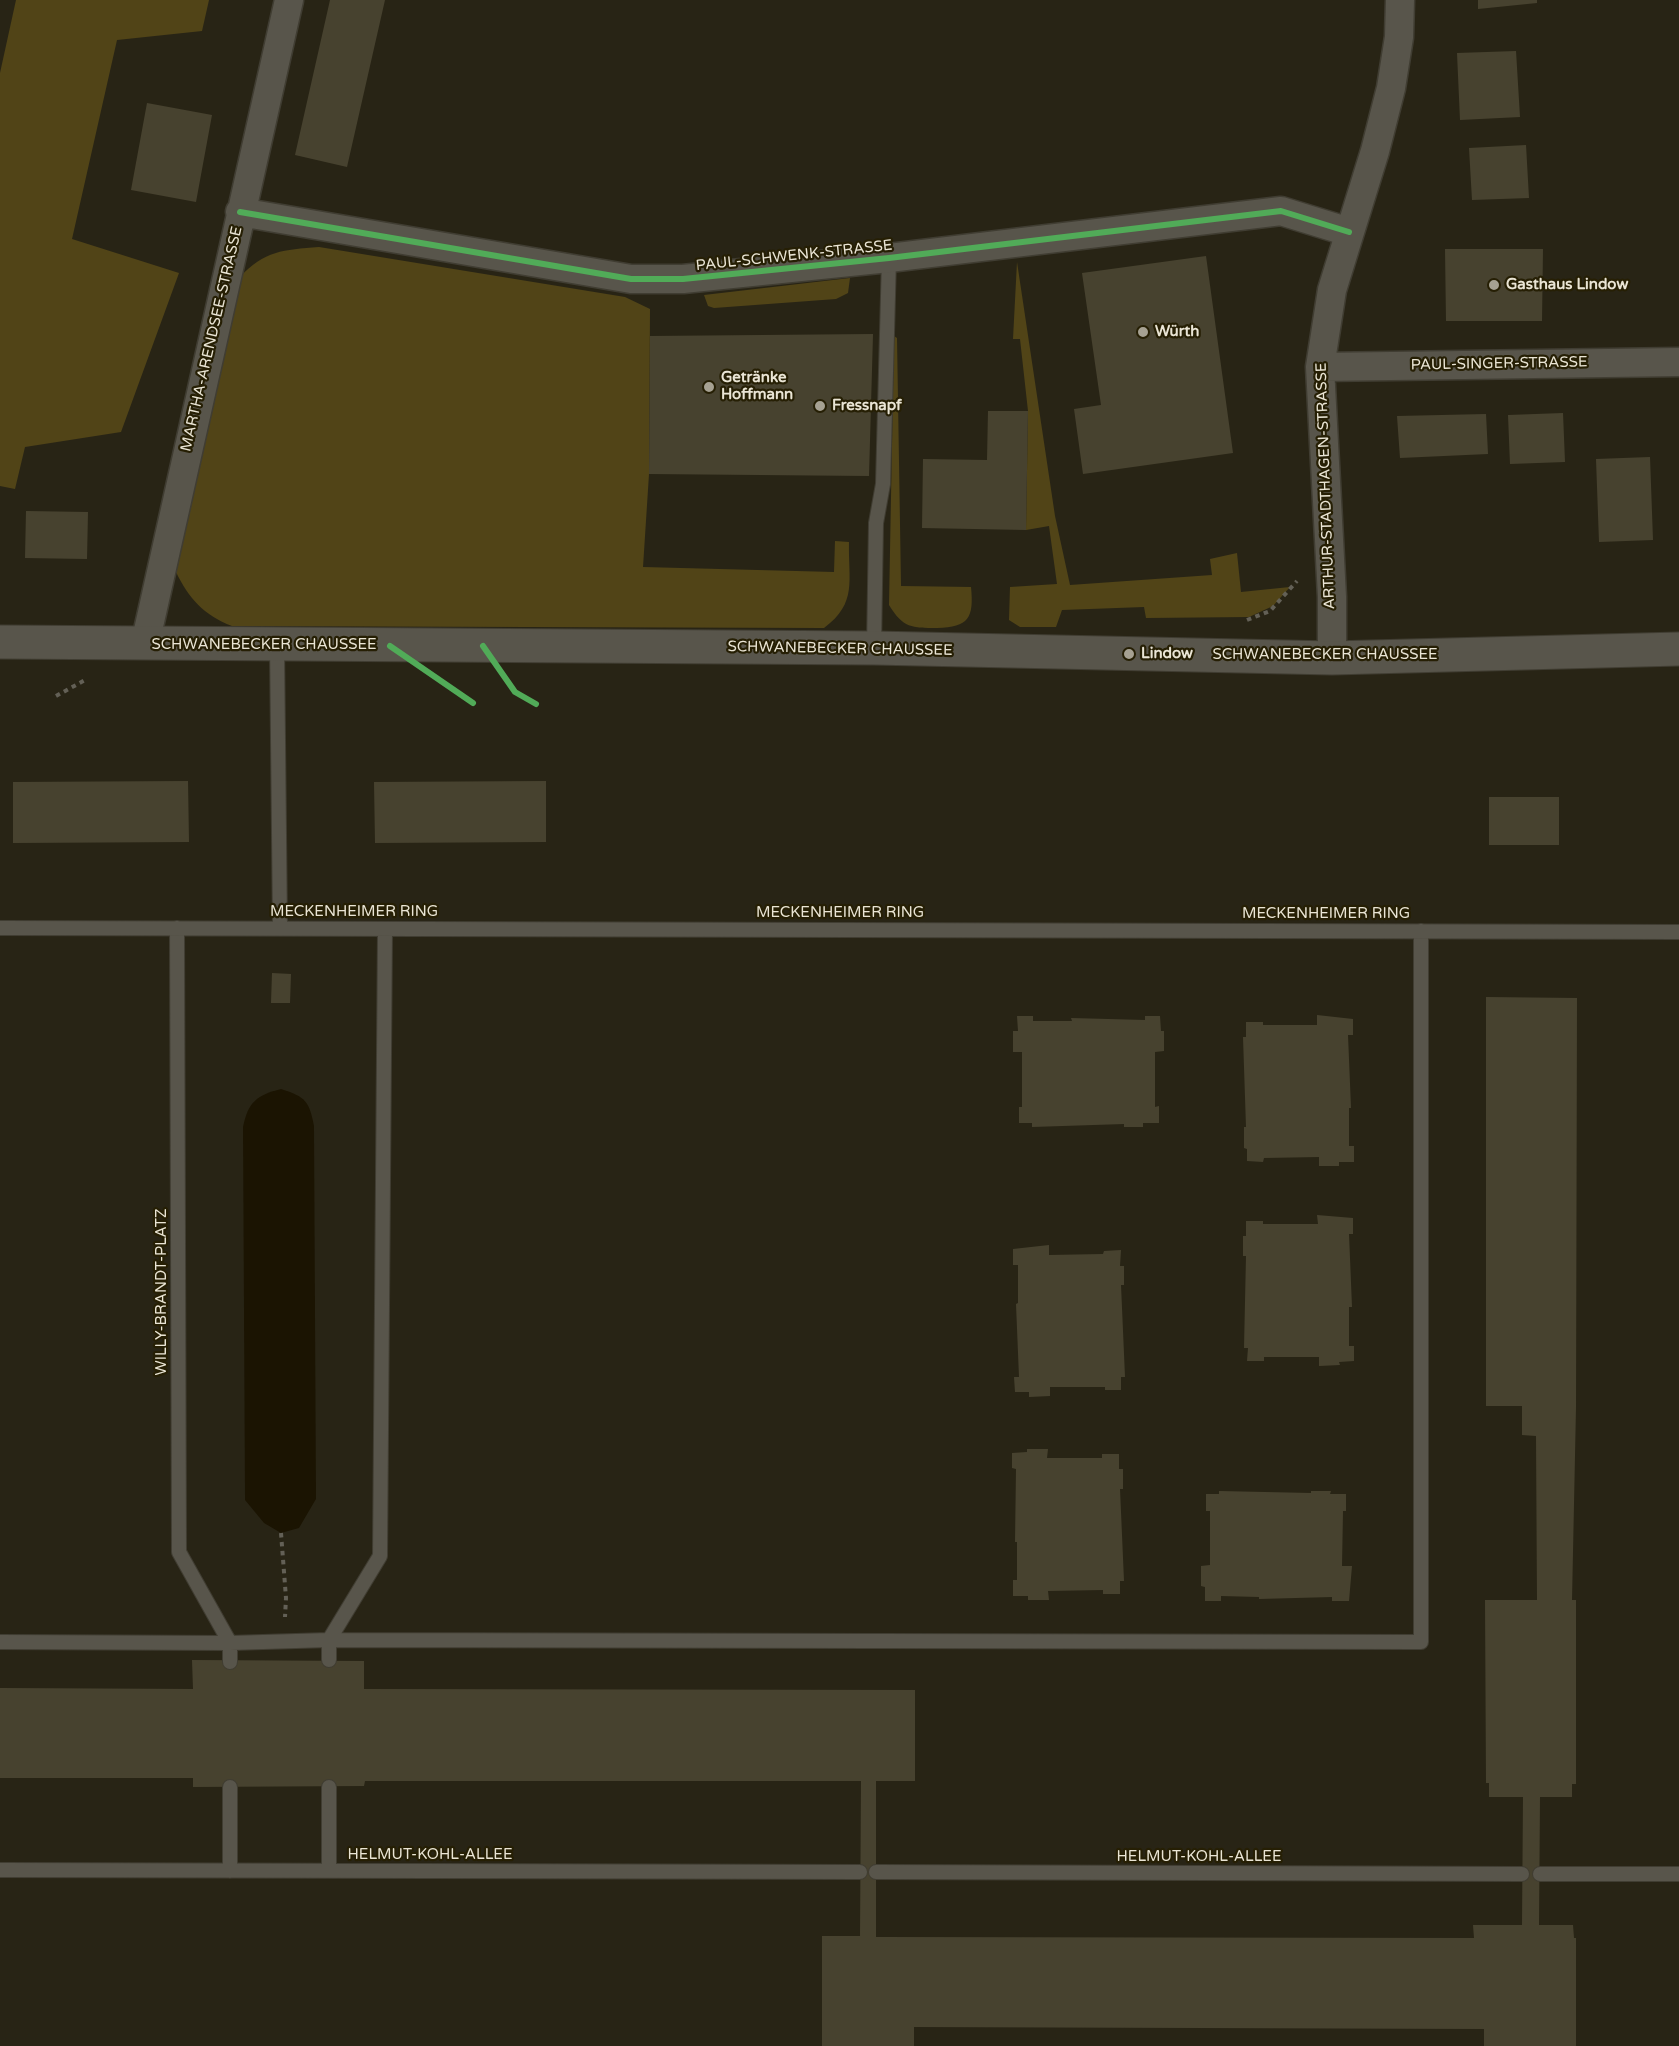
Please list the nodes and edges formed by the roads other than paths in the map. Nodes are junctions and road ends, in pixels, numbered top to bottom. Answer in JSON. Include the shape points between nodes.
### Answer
{"nodes":[{"id":1,"x":289,"y":0,"type":"edge"},
{"id":2,"x":1401,"y":0,"type":"edge"},
{"id":3,"x":240,"y":212,"type":"junction"},
{"id":4,"x":1349,"y":232,"type":"junction"},
{"id":5,"x":889,"y":258,"type":"junction"},
{"id":6,"x":1679,"y":362,"type":"edge"},
{"id":7,"x":1320,"y":367,"type":"junction"},
{"id":8,"x":0,"y":642,"type":"edge"},
{"id":9,"x":145,"y":644,"type":"junction"},
{"id":10,"x":277,"y":645,"type":"junction"},
{"id":11,"x":874,"y":648,"type":"junction"},
{"id":12,"x":1679,"y":649,"type":"edge"},
{"id":13,"x":1332,"y":658,"type":"junction"},
{"id":14,"x":0,"y":928,"type":"edge"},
{"id":15,"x":177,"y":928,"type":"junction"},
{"id":16,"x":280,"y":928,"type":"junction"},
{"id":17,"x":385,"y":929,"type":"junction"},
{"id":18,"x":1421,"y":931,"type":"junction"},
{"id":19,"x":1679,"y":932,"type":"edge"},
{"id":20,"x":329,"y":1640,"type":"junction"},
{"id":21,"x":0,"y":1642,"type":"edge"},
{"id":22,"x":230,"y":1643,"type":"junction"},
{"id":23,"x":329,"y":1660,"type":"dead end"},
{"id":24,"x":230,"y":1662,"type":"dead end"},
{"id":25,"x":230,"y":1787,"type":"dead end"},
{"id":26,"x":329,"y":1787,"type":"dead end"},
{"id":27,"x":0,"y":1870,"type":"edge"},
{"id":28,"x":230,"y":1871,"type":"junction"},
{"id":29,"x":329,"y":1871,"type":"junction"},
{"id":30,"x":860,"y":1872,"type":"dead end"},
{"id":31,"x":876,"y":1872,"type":"dead end"},
{"id":32,"x":1522,"y":1874,"type":"dead end"},
{"id":33,"x":1540,"y":1874,"type":"dead end"},
{"id":34,"x":1679,"y":1874,"type":"edge"}],
"edges":[{"from":1,"to":3,"type":"street","name":"MARTHA-ARENDSEE-STRASSE"},
{"from":2,"to":4,"type":"street","name":"ARTHUR-STADTHAGEN-STRASSE","via":[[1391,88],[1376,152]]},
{"from":3,"to":5,"type":"street","name":"PAUL-SCHWENK-STRASSE","via":[[632,279],[683,279]]},
{"from":3,"to":9,"type":"street","name":"MARTHA-ARENDSEE-STRASSE"},
{"from":4,"to":5,"type":"street","name":"PAUL-SCHWENK-STRASSE","via":[[1281,211]]},
{"from":4,"to":7,"type":"street","name":"ARTHUR-STADTHAGEN-STRASSE","via":[[1332,290]]},
{"from":5,"to":11,"type":"lane"},
{"from":6,"to":7,"type":"street","name":"PAUL-SINGER-STRASSE"},
{"from":7,"to":13,"type":"street","name":"ARTHUR-STADTHAGEN-STRASSE"},
{"from":8,"to":9,"type":"main road","name":"SCHWANEBECKER CHAUSSEE"},
{"from":9,"to":10,"type":"main road","name":"SCHWANEBECKER CHAUSSEE"},
{"from":10,"to":11,"type":"main road","name":"SCHWANEBECKER CHAUSSEE"},
{"from":10,"to":16,"type":"lane"},
{"from":11,"to":13,"type":"main road","name":"SCHWANEBECKER CHAUSSEE"},
{"from":12,"to":13,"type":"main road","name":"SCHWANEBECKER CHAUSSEE"},
{"from":14,"to":15,"type":"lane","name":"MECKENHEIMER RING"},
{"from":15,"to":16,"type":"lane","name":"MECKENHEIMER RING"},
{"from":15,"to":22,"type":"lane","name":"WILLY-BRANDT-PLATZ","via":[[179,1552]]},
{"from":16,"to":17,"type":"lane","name":"MECKENHEIMER RING"},
{"from":17,"to":18,"type":"lane","name":"MECKENHEIMER RING"},
{"from":17,"to":20,"type":"lane","via":[[380,1556]]},
{"from":18,"to":19,"type":"lane","name":"MECKENHEIMER RING"},
{"from":18,"to":20,"type":"lane","via":[[1421,1642]]},
{"from":20,"to":22,"type":"lane"},
{"from":20,"to":23,"type":"lane"},
{"from":21,"to":22,"type":"lane"},
{"from":22,"to":24,"type":"lane"},
{"from":25,"to":28,"type":"lane"},
{"from":26,"to":29,"type":"lane"},
{"from":27,"to":28,"type":"lane","name":"HELMUT-KOHL-ALLEE"},
{"from":28,"to":29,"type":"lane","name":"HELMUT-KOHL-ALLEE"},
{"from":29,"to":30,"type":"lane","name":"HELMUT-KOHL-ALLEE"},
{"from":31,"to":32,"type":"lane","name":"HELMUT-KOHL-ALLEE"},
{"from":33,"to":34,"type":"lane"}]}
